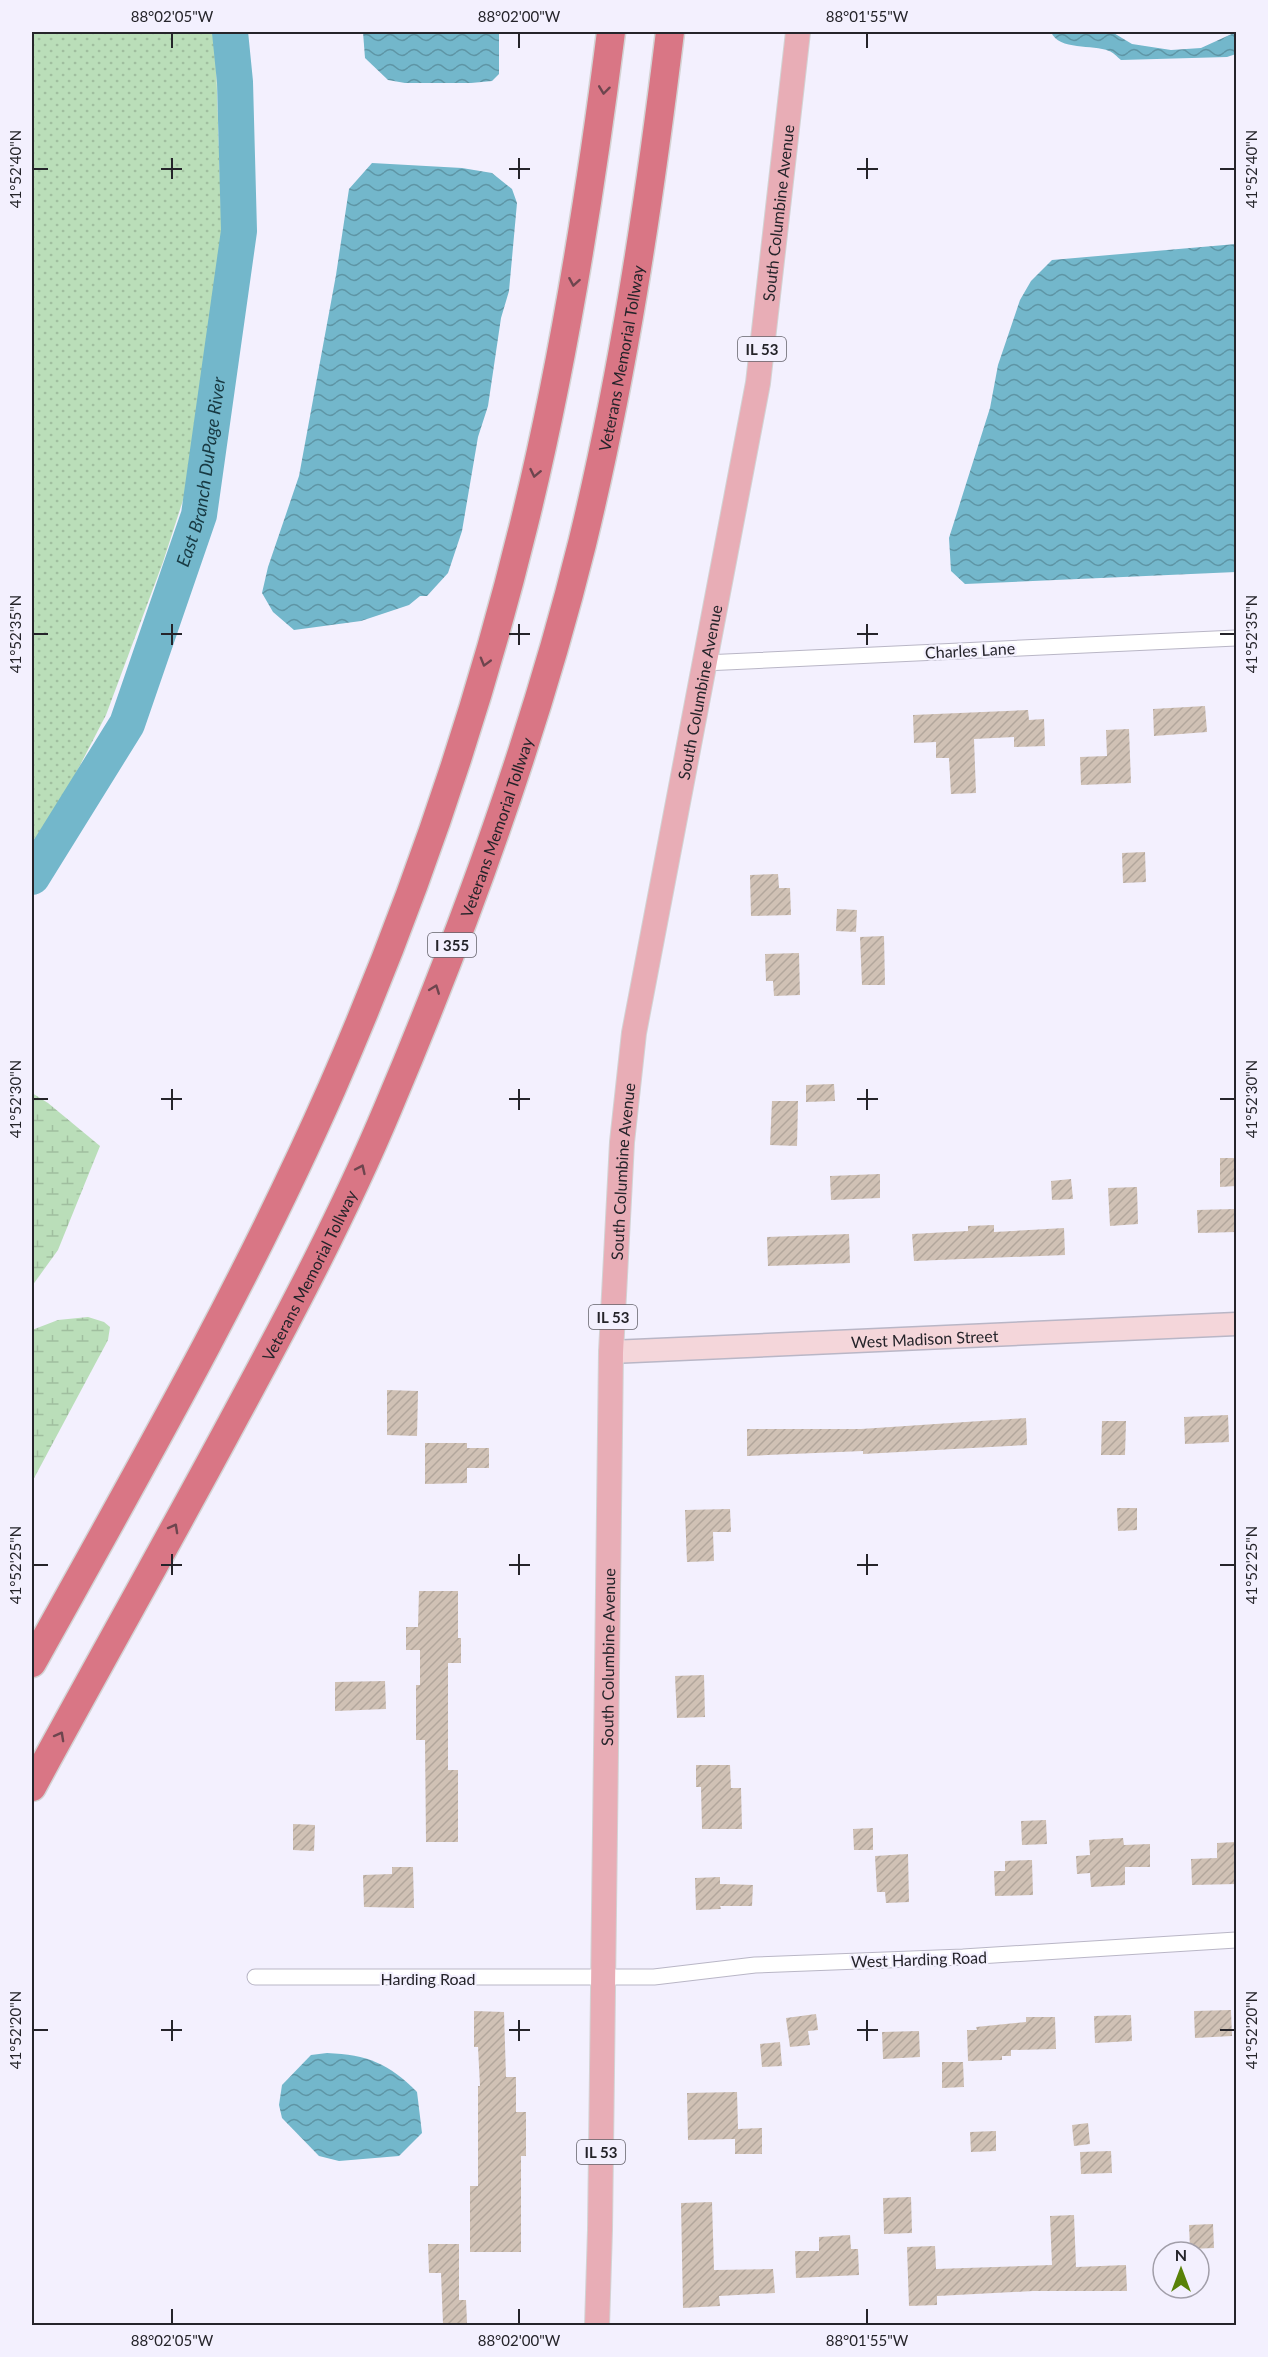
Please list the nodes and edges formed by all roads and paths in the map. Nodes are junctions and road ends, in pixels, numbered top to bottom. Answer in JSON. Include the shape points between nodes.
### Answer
{"nodes":[{"id":1,"x":611,"y":32,"type":"edge"},
{"id":2,"x":670,"y":32,"type":"edge"},
{"id":3,"x":798,"y":32,"type":"edge"},
{"id":4,"x":1236,"y":638,"type":"edge"},
{"id":5,"x":704,"y":663,"type":"junction"},
{"id":6,"x":1236,"y":1324,"type":"edge"},
{"id":7,"x":611,"y":1352,"type":"junction"},
{"id":8,"x":32,"y":1663,"type":"edge"},
{"id":9,"x":32,"y":1787,"type":"edge"},
{"id":10,"x":1236,"y":1940,"type":"edge"},
{"id":11,"x":255,"y":1977,"type":"dead end"},
{"id":12,"x":601,"y":1978,"type":"junction"},
{"id":13,"x":597,"y":2325,"type":"edge"}],
"edges":[{"from":1,"to":8,"type":"highway","one_way":true,"via":[[564,342],[529,502],[430,842],[333,1087],[255,1252]]},
{"from":9,"to":2,"type":"highway","name":"Veterans Memorial Tollway","number":"I 355","one_way":true,"via":[[313,1273],[388,1110],[488,856],[584,534],[623,351],[653,169]]},
{"from":3,"to":5,"type":"main road","name":"South Columbine Avenue","number":"IL 53","via":[[758,383]]},
{"from":4,"to":5,"type":"street","name":"Charles Lane"},
{"from":5,"to":7,"type":"main road","name":"South Columbine Avenue","number":"IL 53","via":[[634,1033],[622,1142]]},
{"from":6,"to":7,"type":"street","name":"West Madison Street"},
{"from":7,"to":12,"type":"main road","name":"South Columbine Avenue","number":"IL 53"},
{"from":10,"to":12,"type":"street","name":"West Harding Road","via":[[755,1965],[654,1977]]},
{"from":11,"to":12,"type":"street","name":"Harding Road"},
{"from":12,"to":13,"type":"main road","name":"South Columbine Avenue","number":"IL 53"}]}
